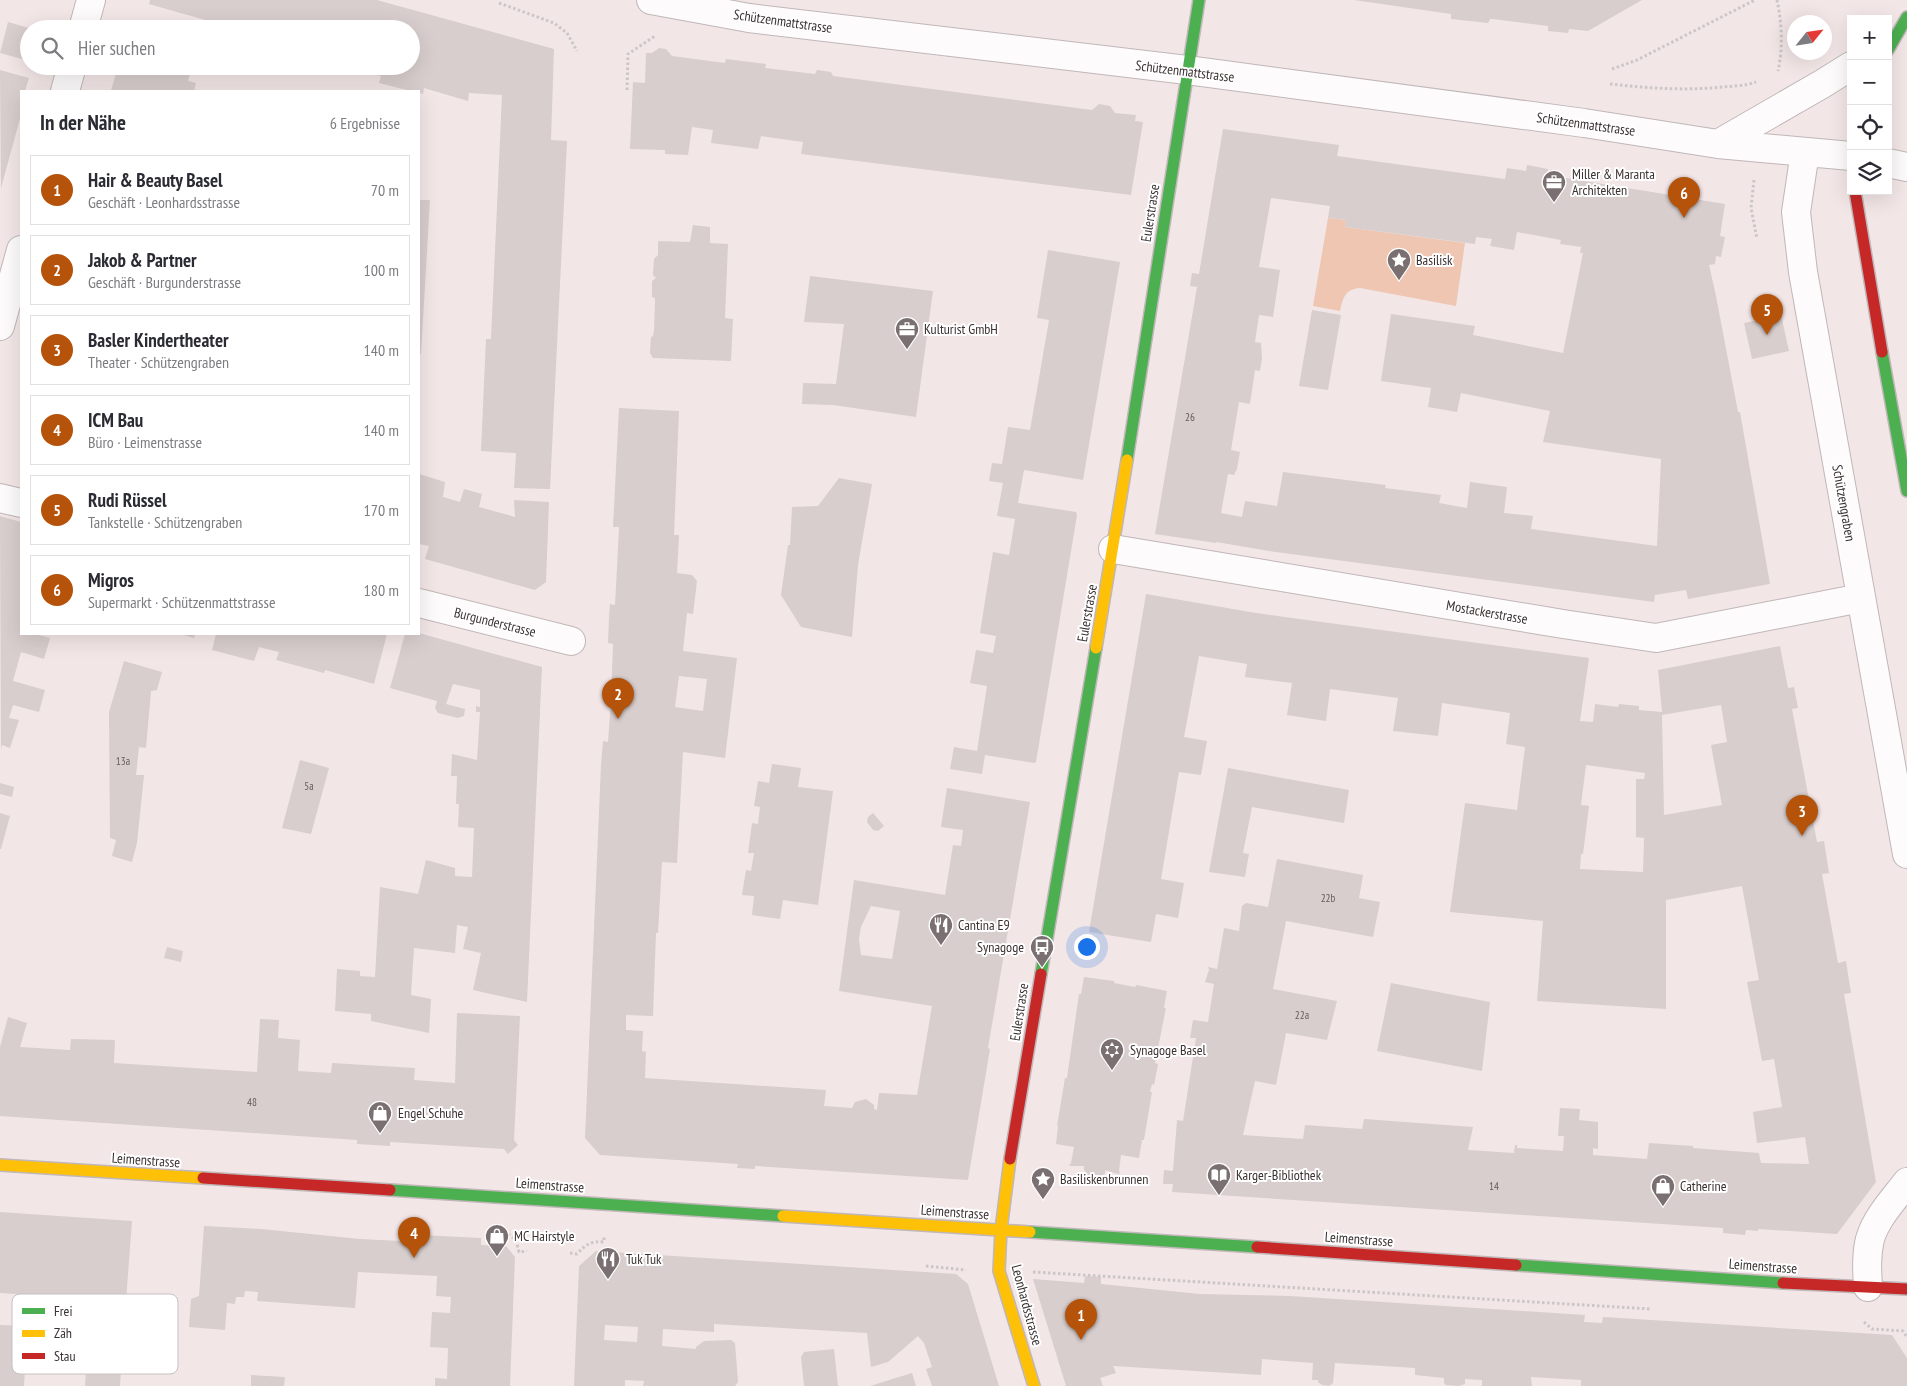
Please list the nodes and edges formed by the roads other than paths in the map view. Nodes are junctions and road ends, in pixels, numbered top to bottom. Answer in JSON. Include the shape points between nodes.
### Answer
{"nodes":[{"id":1,"x":91,"y":0,"type":"edge"},
{"id":2,"x":651,"y":0,"type":"edge"},
{"id":3,"x":1199,"y":0,"type":"edge"},
{"id":4,"x":85,"y":20,"type":"edge"},
{"id":5,"x":1847,"y":68,"type":"edge"},
{"id":6,"x":1187,"y":70,"type":"junction"},
{"id":7,"x":70,"y":75,"type":"edge"},
{"id":8,"x":66,"y":90,"type":"edge"},
{"id":9,"x":1718,"y":144,"type":"junction"},
{"id":10,"x":1805,"y":152,"type":"junction"},
{"id":11,"x":1847,"y":156,"type":"edge"},
{"id":12,"x":1892,"y":164,"type":"edge"},
{"id":13,"x":1907,"y":167,"type":"edge"},
{"id":14,"x":1856,"y":195,"type":"edge"},
{"id":15,"x":20,"y":254,"type":"edge"},
{"id":16,"x":0,"y":326,"type":"edge"},
{"id":17,"x":1907,"y":491,"type":"edge"},
{"id":18,"x":0,"y":498,"type":"edge"},
{"id":19,"x":20,"y":503,"type":"edge"},
{"id":20,"x":1113,"y":549,"type":"junction"},
{"id":21,"x":1861,"y":598,"type":"junction"},
{"id":22,"x":420,"y":603,"type":"edge"},
{"id":23,"x":571,"y":641,"type":"dead end"},
{"id":24,"x":1907,"y":854,"type":"edge"},
{"id":25,"x":0,"y":1165,"type":"edge"},
{"id":26,"x":1907,"y":1182,"type":"edge"},
{"id":27,"x":1001,"y":1230,"type":"junction"},
{"id":28,"x":1868,"y":1287,"type":"junction"},
{"id":29,"x":1907,"y":1288,"type":"edge"},
{"id":30,"x":1034,"y":1386,"type":"edge"}],
"edges":[{"from":1,"to":4,"type":"street"},
{"from":2,"to":6,"type":"street","name":"Schützenmattstrasse","via":[[749,18]]},
{"from":3,"to":6,"type":"street","name":"Eulerstrasse"},
{"from":5,"to":9,"type":"street"},
{"from":6,"to":9,"type":"street","name":"Schützenmattstrasse"},
{"from":6,"to":20,"type":"street","name":"Eulerstrasse"},
{"from":7,"to":8,"type":"street"},
{"from":9,"to":10,"type":"street","name":"Schützenmattstrasse"},
{"from":10,"to":11,"type":"street","name":"Schützenmattstrasse"},
{"from":10,"to":21,"type":"street","name":"Schützengraben","via":[[1796,212],[1803,272]]},
{"from":12,"to":13,"type":"street"},
{"from":14,"to":17,"type":"street"},
{"from":15,"to":16,"type":"street"},
{"from":18,"to":19,"type":"street"},
{"from":20,"to":21,"type":"street","name":"Mostackerstrasse","via":[[1656,638]]},
{"from":20,"to":27,"type":"street","name":"Eulerstrasse","via":[[1005,1190]]},
{"from":21,"to":24,"type":"street","name":"Schützengraben"},
{"from":22,"to":23,"type":"street","name":"Burgunderstrasse"},
{"from":25,"to":27,"type":"street","name":"Leimenstrasse"},
{"from":26,"to":28,"type":"street","via":[[1881,1216],[1870,1238]]},
{"from":27,"to":28,"type":"street","name":"Leimenstrasse"},
{"from":27,"to":30,"type":"street","name":"Leonhardsstrasse","via":[[999,1271]]},
{"from":28,"to":29,"type":"street","name":"Leimenstrasse"}]}
